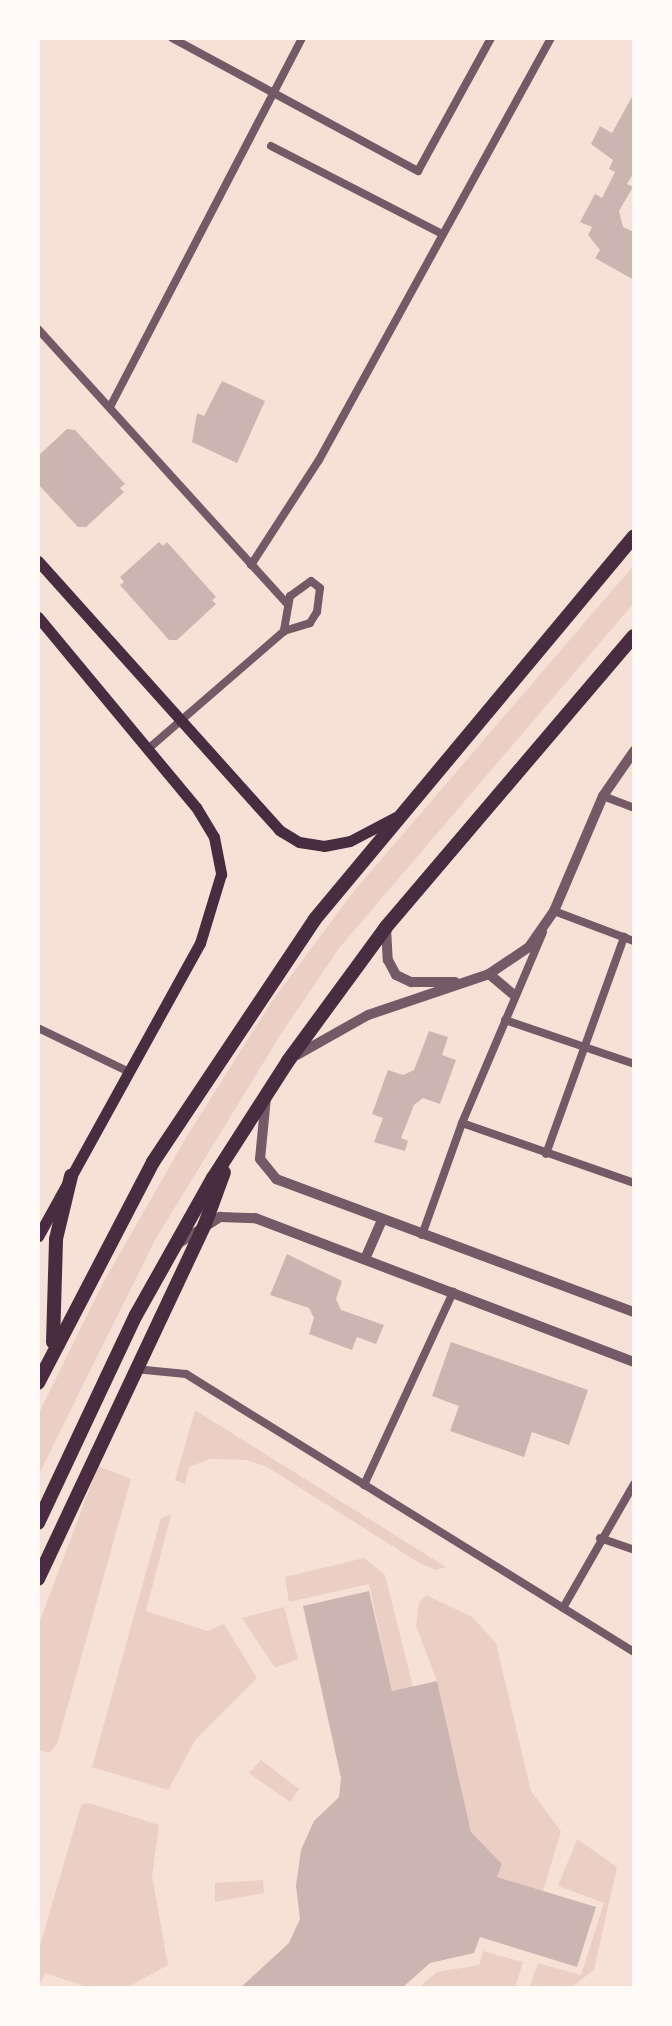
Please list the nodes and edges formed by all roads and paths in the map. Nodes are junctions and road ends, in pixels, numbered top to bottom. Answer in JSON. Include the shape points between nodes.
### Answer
{"nodes":[{"id":1,"x":172,"y":38,"type":"edge"},
{"id":2,"x":302,"y":38,"type":"edge"},
{"id":3,"x":491,"y":38,"type":"edge"},
{"id":4,"x":551,"y":38,"type":"edge"},
{"id":5,"x":273,"y":94,"type":"junction"},
{"id":6,"x":271,"y":146,"type":"dead end"},
{"id":7,"x":442,"y":234,"type":"junction"},
{"id":8,"x":38,"y":329,"type":"edge"},
{"id":9,"x":110,"y":407,"type":"junction"},
{"id":10,"x":634,"y":536,"type":"edge"},
{"id":11,"x":38,"y":561,"type":"edge"},
{"id":12,"x":251,"y":565,"type":"junction"},
{"id":13,"x":288,"y":605,"type":"junction"},
{"id":14,"x":38,"y":617,"type":"edge"},
{"id":15,"x":284,"y":631,"type":"junction"},
{"id":16,"x":634,"y":636,"type":"edge"},
{"id":17,"x":182,"y":719,"type":"junction"},
{"id":18,"x":148,"y":749,"type":"junction"},
{"id":19,"x":634,"y":751,"type":"edge"},
{"id":20,"x":603,"y":796,"type":"junction"},
{"id":21,"x":634,"y":808,"type":"edge"},
{"id":22,"x":396,"y":817,"type":"junction"},
{"id":23,"x":554,"y":911,"type":"junction"},
{"id":24,"x":386,"y":927,"type":"junction"},
{"id":25,"x":545,"y":928,"type":"junction"},
{"id":26,"x":624,"y":937,"type":"junction"},
{"id":27,"x":634,"y":941,"type":"edge"},
{"id":28,"x":489,"y":974,"type":"junction"},
{"id":29,"x":465,"y":982,"type":"junction"},
{"id":30,"x":514,"y":995,"type":"junction"},
{"id":31,"x":505,"y":1020,"type":"junction"},
{"id":32,"x":38,"y":1028,"type":"edge"},
{"id":33,"x":585,"y":1047,"type":"junction"},
{"id":34,"x":288,"y":1061,"type":"junction"},
{"id":35,"x":634,"y":1064,"type":"edge"},
{"id":36,"x":129,"y":1072,"type":"junction"},
{"id":37,"x":266,"y":1095,"type":"junction"},
{"id":38,"x":462,"y":1123,"type":"junction"},
{"id":39,"x":234,"y":1143,"type":"junction"},
{"id":40,"x":546,"y":1154,"type":"junction"},
{"id":41,"x":71,"y":1176,"type":"junction"},
{"id":42,"x":634,"y":1183,"type":"edge"},
{"id":43,"x":382,"y":1220,"type":"junction"},
{"id":44,"x":205,"y":1224,"type":"junction"},
{"id":45,"x":422,"y":1235,"type":"junction"},
{"id":46,"x":38,"y":1236,"type":"edge"},
{"id":47,"x":174,"y":1246,"type":"junction"},
{"id":48,"x":365,"y":1259,"type":"junction"},
{"id":49,"x":453,"y":1292,"type":"junction"},
{"id":50,"x":634,"y":1312,"type":"edge"},
{"id":51,"x":48,"y":1362,"type":"junction"},
{"id":52,"x":634,"y":1362,"type":"edge"},
{"id":53,"x":132,"y":1369,"type":"junction"},
{"id":54,"x":38,"y":1383,"type":"edge"},
{"id":55,"x":634,"y":1484,"type":"edge"},
{"id":56,"x":364,"y":1485,"type":"junction"},
{"id":57,"x":38,"y":1523,"type":"edge"},
{"id":58,"x":600,"y":1538,"type":"junction"},
{"id":59,"x":634,"y":1550,"type":"edge"},
{"id":60,"x":38,"y":1579,"type":"edge"},
{"id":61,"x":563,"y":1608,"type":"junction"},
{"id":62,"x":634,"y":1652,"type":"edge"}],
"edges":[{"from":1,"to":5,"type":"street"},
{"from":2,"to":5,"type":"street"},
{"from":3,"to":5,"type":"street","via":[[418,171]]},
{"from":4,"to":7,"type":"street"},
{"from":5,"to":9,"type":"street"},
{"from":6,"to":7,"type":"street"},
{"from":7,"to":12,"type":"street","via":[[319,460]]},
{"from":8,"to":9,"type":"street"},
{"from":9,"to":12,"type":"street"},
{"from":10,"to":22,"type":"highway"},
{"from":11,"to":17,"type":"main road"},
{"from":12,"to":13,"type":"street"},
{"from":13,"to":15,"type":"street"},
{"from":13,"to":15,"type":"street","via":[[293,593],[311,581],[320,588],[314,618]]},
{"from":14,"to":18,"type":"main road"},
{"from":15,"to":17,"type":"street"},
{"from":16,"to":24,"type":"highway"},
{"from":17,"to":18,"type":"street"},
{"from":17,"to":22,"type":"main road","via":[[269,821],[299,842],[339,844]]},
{"from":18,"to":36,"type":"main road","via":[[196,807],[220,857],[218,892],[200,943]]},
{"from":19,"to":20,"type":"street"},
{"from":20,"to":21,"type":"street"},
{"from":20,"to":23,"type":"street"},
{"from":22,"to":51,"type":"highway","via":[[229,1043],[153,1162]]},
{"from":23,"to":25,"type":"street"},
{"from":23,"to":26,"type":"street"},
{"from":24,"to":29,"type":"street","via":[[388,960],[403,980]]},
{"from":24,"to":34,"type":"highway"},
{"from":25,"to":28,"type":"street","via":[[511,963]]},
{"from":25,"to":30,"type":"street"},
{"from":26,"to":27,"type":"street"},
{"from":26,"to":33,"type":"street"},
{"from":28,"to":29,"type":"street"},
{"from":28,"to":30,"type":"street"},
{"from":29,"to":34,"type":"street","via":[[368,1015]]},
{"from":30,"to":31,"type":"street"},
{"from":31,"to":33,"type":"street"},
{"from":31,"to":38,"type":"street"},
{"from":32,"to":36,"type":"street"},
{"from":33,"to":35,"type":"street"},
{"from":33,"to":40,"type":"street"},
{"from":34,"to":37,"type":"highway"},
{"from":36,"to":41,"type":"main road"},
{"from":37,"to":39,"type":"highway"},
{"from":37,"to":43,"type":"street","via":[[260,1155],[268,1172]]},
{"from":38,"to":40,"type":"street"},
{"from":38,"to":45,"type":"street"},
{"from":39,"to":44,"type":"highway"},
{"from":39,"to":47,"type":"highway"},
{"from":40,"to":42,"type":"street"},
{"from":41,"to":46,"type":"main road"},
{"from":41,"to":51,"type":"highway","via":[[56,1239],[55,1322]]},
{"from":43,"to":45,"type":"street"},
{"from":43,"to":48,"type":"street"},
{"from":44,"to":47,"type":"street"},
{"from":44,"to":48,"type":"street","via":[[241,1214]]},
{"from":44,"to":53,"type":"highway"},
{"from":45,"to":50,"type":"street"},
{"from":47,"to":57,"type":"highway","via":[[101,1383]]},
{"from":48,"to":49,"type":"street"},
{"from":49,"to":52,"type":"street"},
{"from":49,"to":56,"type":"street"},
{"from":51,"to":54,"type":"highway"},
{"from":53,"to":56,"type":"street","via":[[186,1374]]},
{"from":53,"to":60,"type":"highway"},
{"from":55,"to":58,"type":"street"},
{"from":56,"to":61,"type":"street"},
{"from":58,"to":59,"type":"street"},
{"from":58,"to":61,"type":"street"},
{"from":61,"to":62,"type":"street"}]}
